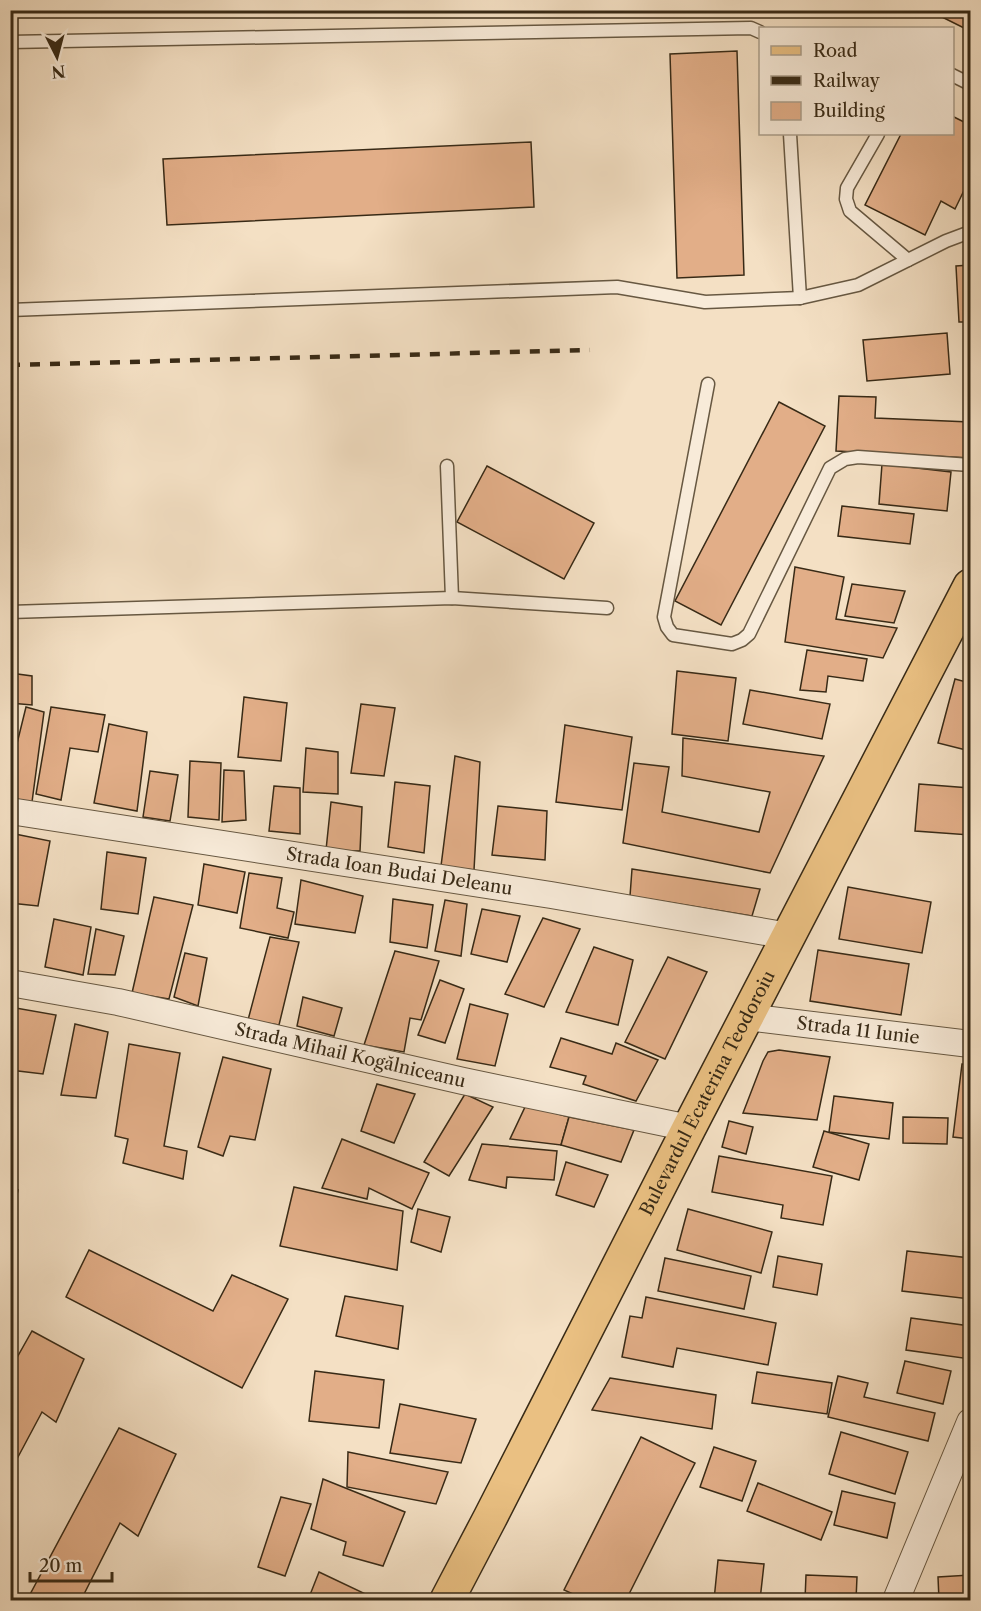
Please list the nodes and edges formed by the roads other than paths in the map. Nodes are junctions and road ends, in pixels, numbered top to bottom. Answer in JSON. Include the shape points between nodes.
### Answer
{"nodes":[{"id":1,"x":759,"y":32,"type":"edge"},
{"id":2,"x":10,"y":42,"type":"edge"},
{"id":3,"x":954,"y":76,"type":"edge"},
{"id":4,"x":970,"y":84,"type":"edge"},
{"id":5,"x":790,"y":135,"type":"edge"},
{"id":6,"x":878,"y":135,"type":"edge"},
{"id":7,"x":970,"y":232,"type":"edge"},
{"id":8,"x":908,"y":260,"type":"junction"},
{"id":9,"x":800,"y":298,"type":"junction"},
{"id":10,"x":10,"y":310,"type":"edge"},
{"id":11,"x":708,"y":384,"type":"dead end"},
{"id":12,"x":970,"y":465,"type":"edge"},
{"id":13,"x":447,"y":466,"type":"dead end"},
{"id":14,"x":970,"y":586,"type":"edge"},
{"id":15,"x":452,"y":598,"type":"junction"},
{"id":16,"x":607,"y":608,"type":"dead end"},
{"id":17,"x":10,"y":612,"type":"edge"},
{"id":18,"x":10,"y":811,"type":"edge"},
{"id":19,"x":789,"y":936,"type":"junction"},
{"id":20,"x":10,"y":983,"type":"edge"},
{"id":21,"x":747,"y":1017,"type":"junction"},
{"id":22,"x":970,"y":1044,"type":"edge"},
{"id":23,"x":689,"y":1128,"type":"junction"},
{"id":24,"x":970,"y":1422,"type":"edge"},
{"id":25,"x":447,"y":1600,"type":"edge"},
{"id":26,"x":896,"y":1600,"type":"edge"}],
"edges":[{"from":1,"to":2,"type":"lane","via":[[739,28]]},
{"from":3,"to":4,"type":"lane"},
{"from":5,"to":9,"type":"lane"},
{"from":6,"to":8,"type":"lane","via":[[847,188],[846,200],[850,211]]},
{"from":7,"to":8,"type":"lane"},
{"from":8,"to":9,"type":"lane","via":[[858,285]]},
{"from":9,"to":10,"type":"lane","via":[[705,302],[617,288]]},
{"from":11,"to":12,"type":"lane","via":[[664,617],[673,635],[732,644],[749,634],[830,468],[845,459]]},
{"from":13,"to":15,"type":"lane"},
{"from":14,"to":19,"type":"main road","name":"Bulevardul Ecaterina Teodoroiu"},
{"from":15,"to":16,"type":"lane"},
{"from":15,"to":17,"type":"lane"},
{"from":18,"to":19,"type":"street","name":"Strada Ioan Budai Deleanu","via":[[540,893]]},
{"from":19,"to":21,"type":"main road","name":"Bulevardul Ecaterina Teodoroiu"},
{"from":20,"to":23,"type":"street","name":"Strada Mihail Kogălniceanu","via":[[118,1002]]},
{"from":21,"to":22,"type":"street","name":"Strada 11 Iunie"},
{"from":21,"to":23,"type":"main road","name":"Bulevardul Ecaterina Teodoroiu"},
{"from":23,"to":25,"type":"main road","name":"Bulevardul Ecaterina Teodoroiu"},
{"from":24,"to":26,"type":"street"}]}
